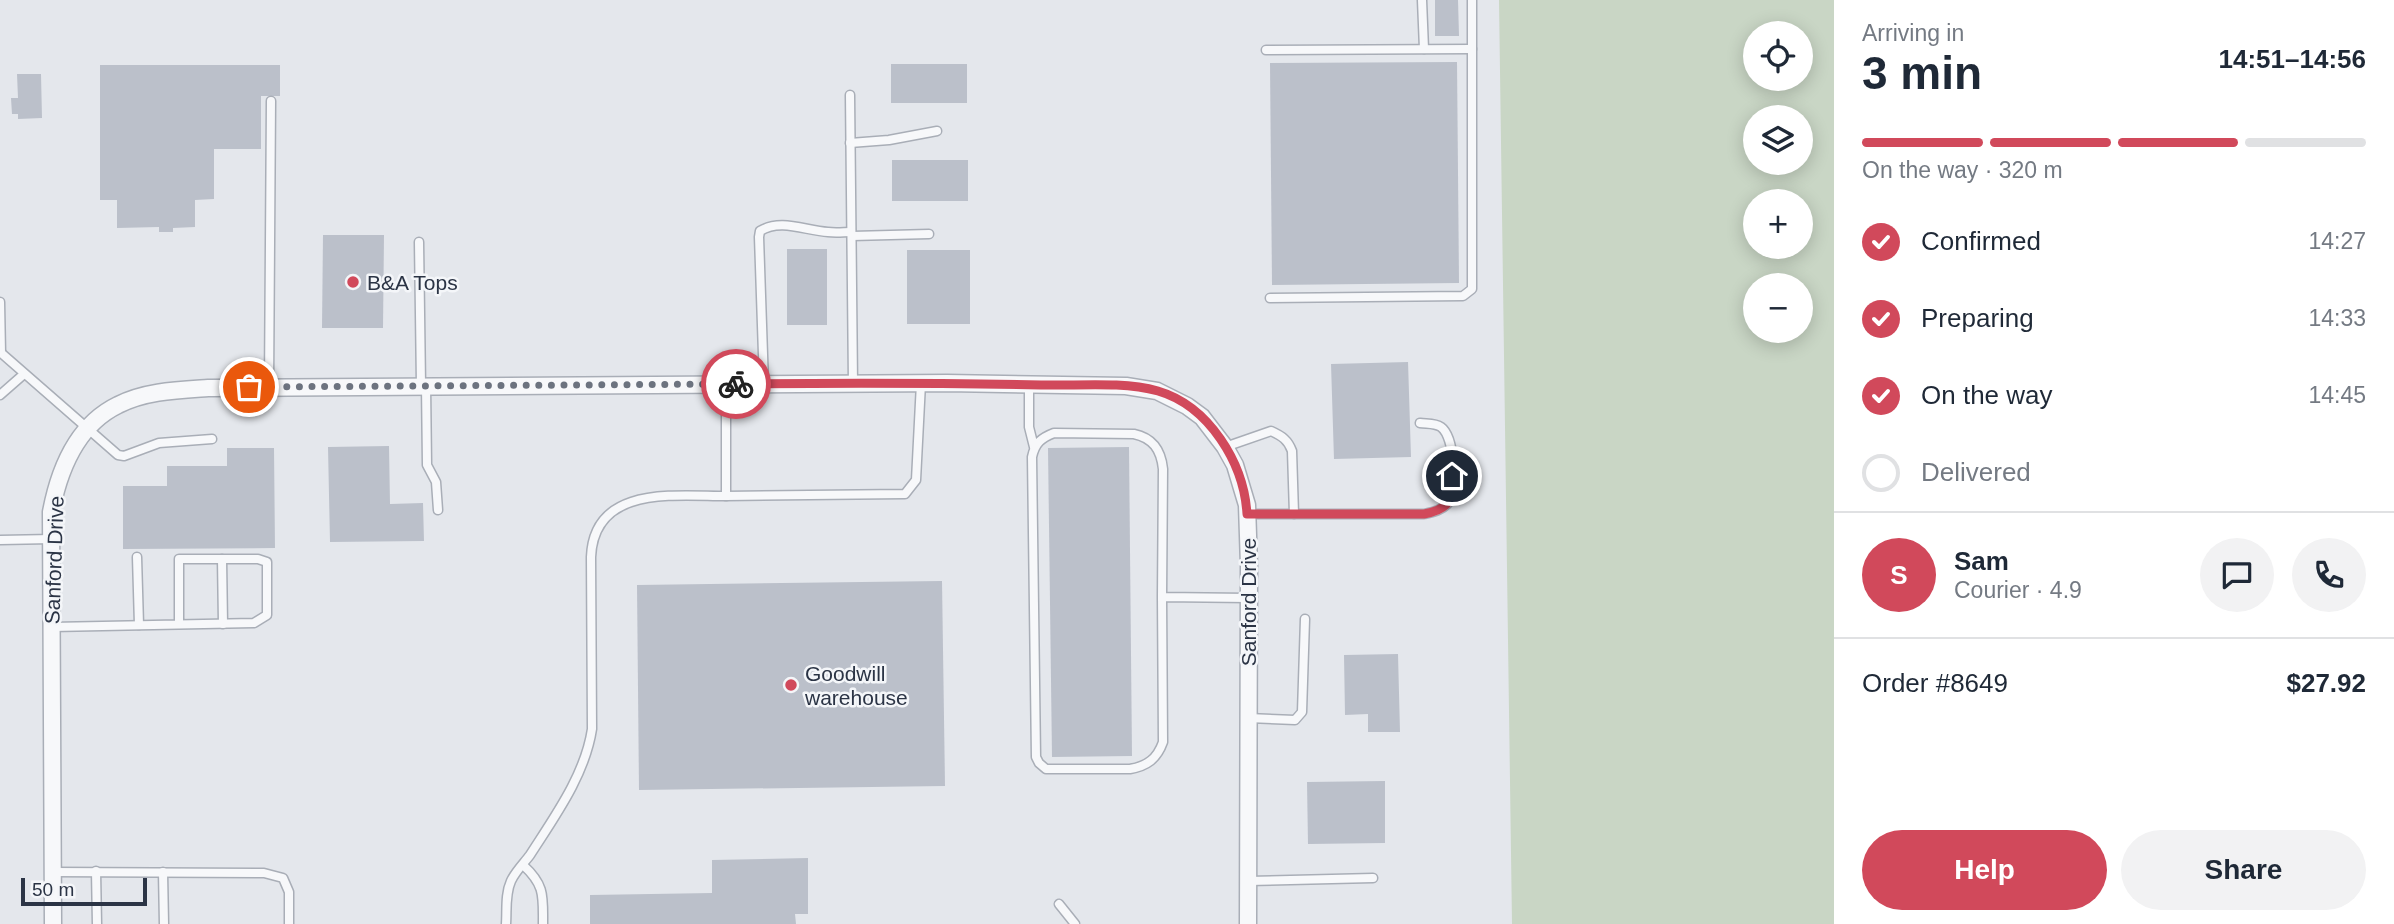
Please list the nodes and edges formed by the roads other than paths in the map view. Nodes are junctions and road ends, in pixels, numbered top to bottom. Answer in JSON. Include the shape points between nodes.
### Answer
{"nodes":[{"id":1,"x":1422,"y":0,"type":"edge"},
{"id":2,"x":1472,"y":0,"type":"edge"},
{"id":3,"x":1472,"y":49,"type":"junction"},
{"id":4,"x":1266,"y":50,"type":"dead end"},
{"id":5,"x":1424,"y":50,"type":"junction"},
{"id":6,"x":850,"y":95,"type":"dead end"},
{"id":7,"x":271,"y":101,"type":"dead end"},
{"id":8,"x":937,"y":131,"type":"dead end"},
{"id":9,"x":850,"y":143,"type":"junction"},
{"id":10,"x":851,"y":234,"type":"junction"},
{"id":11,"x":929,"y":234,"type":"dead end"},
{"id":12,"x":419,"y":242,"type":"dead end"},
{"id":13,"x":1270,"y":299,"type":"dead end"},
{"id":14,"x":0,"y":302,"type":"edge"},
{"id":15,"x":1,"y":353,"type":"edge"},
{"id":16,"x":24,"y":374,"type":"junction"},
{"id":17,"x":921,"y":383,"type":"junction"},
{"id":18,"x":726,"y":384,"type":"junction"},
{"id":19,"x":764,"y":384,"type":"junction"},
{"id":20,"x":853,"y":384,"type":"junction"},
{"id":21,"x":1029,"y":384,"type":"junction"},
{"id":22,"x":269,"y":386,"type":"junction"},
{"id":23,"x":423,"y":386,"type":"junction"},
{"id":24,"x":0,"y":395,"type":"edge"},
{"id":25,"x":1420,"y":423,"type":"dead end"},
{"id":26,"x":88,"y":428,"type":"junction"},
{"id":27,"x":212,"y":439,"type":"dead end"},
{"id":28,"x":1034,"y":447,"type":"junction"},
{"id":29,"x":1226,"y":447,"type":"junction"},
{"id":30,"x":726,"y":496,"type":"junction"},
{"id":31,"x":438,"y":510,"type":"dead end"},
{"id":32,"x":1247,"y":514,"type":"junction"},
{"id":33,"x":1294,"y":514,"type":"junction"},
{"id":34,"x":52,"y":539,"type":"junction"},
{"id":35,"x":0,"y":540,"type":"edge"},
{"id":36,"x":137,"y":557,"type":"dead end"},
{"id":37,"x":222,"y":559,"type":"junction"},
{"id":38,"x":1162,"y":597,"type":"junction"},
{"id":39,"x":1249,"y":598,"type":"junction"},
{"id":40,"x":1305,"y":619,"type":"dead end"},
{"id":41,"x":179,"y":624,"type":"junction"},
{"id":42,"x":223,"y":624,"type":"junction"},
{"id":43,"x":139,"y":625,"type":"junction"},
{"id":44,"x":52,"y":627,"type":"junction"},
{"id":45,"x":1248,"y":718,"type":"junction"},
{"id":46,"x":523,"y":864,"type":"junction"},
{"id":47,"x":96,"y":871,"type":"junction"},
{"id":48,"x":53,"y":872,"type":"junction"},
{"id":49,"x":163,"y":872,"type":"junction"},
{"id":50,"x":1373,"y":878,"type":"dead end"},
{"id":51,"x":1248,"y":881,"type":"junction"},
{"id":52,"x":1059,"y":904,"type":"dead end"},
{"id":53,"x":53,"y":924,"type":"edge"},
{"id":54,"x":97,"y":924,"type":"edge"},
{"id":55,"x":164,"y":924,"type":"edge"},
{"id":56,"x":289,"y":924,"type":"edge"},
{"id":57,"x":506,"y":924,"type":"edge"},
{"id":58,"x":543,"y":924,"type":"edge"},
{"id":59,"x":1075,"y":924,"type":"edge"},
{"id":60,"x":1248,"y":924,"type":"edge"}],
"edges":[{"from":1,"to":5,"type":"lane"},
{"from":2,"to":3,"type":"lane"},
{"from":3,"to":5,"type":"lane"},
{"from":3,"to":13,"type":"lane","via":[[1472,289],[1463,296]]},
{"from":4,"to":5,"type":"lane"},
{"from":6,"to":9,"type":"lane"},
{"from":7,"to":22,"type":"lane"},
{"from":8,"to":9,"type":"lane"},
{"from":9,"to":10,"type":"lane"},
{"from":10,"to":11,"type":"lane"},
{"from":10,"to":19,"type":"lane","via":[[777,225],[761,231]]},
{"from":10,"to":20,"type":"lane"},
{"from":12,"to":23,"type":"lane"},
{"from":14,"to":15,"type":"lane"},
{"from":15,"to":16,"type":"lane"},
{"from":16,"to":24,"type":"lane"},
{"from":16,"to":26,"type":"lane"},
{"from":17,"to":20,"type":"street","name":"Sanford Drive"},
{"from":17,"to":21,"type":"street","name":"Sanford Drive"},
{"from":17,"to":30,"type":"lane","via":[[916,480],[905,494]]},
{"from":18,"to":19,"type":"street","name":"Sanford Drive"},
{"from":18,"to":23,"type":"street","name":"Sanford Drive"},
{"from":18,"to":30,"type":"lane"},
{"from":19,"to":20,"type":"street","name":"Sanford Drive"},
{"from":21,"to":28,"type":"lane"},
{"from":21,"to":29,"type":"street","name":"Sanford Drive","via":[[1157,391],[1202,417]]},
{"from":22,"to":23,"type":"street","name":"Sanford Drive"},
{"from":22,"to":26,"type":"street","name":"Sanford Drive","via":[[163,392],[118,405]]},
{"from":23,"to":31,"type":"lane","via":[[427,465],[436,482]]},
{"from":25,"to":33,"type":"lane","via":[[1442,428],[1452,444],[1448,504],[1424,514]]},
{"from":26,"to":27,"type":"lane","via":[[124,456],[159,443]]},
{"from":26,"to":34,"type":"street","name":"Sanford Drive","via":[[61,472],[51,512]]},
{"from":28,"to":38,"type":"lane","via":[[1054,433],[1134,434],[1154,443],[1163,469]]},
{"from":28,"to":38,"type":"lane","via":[[1036,757],[1046,769],[1130,769],[1143,767],[1159,752],[1163,742]]},
{"from":29,"to":32,"type":"street","name":"Sanford Drive"},
{"from":29,"to":33,"type":"lane","via":[[1271,431],[1282,435],[1292,451]]},
{"from":30,"to":46,"type":"lane","via":[[627,502],[605,517],[596,530],[591,557],[589,748],[574,782]]},
{"from":32,"to":33,"type":"lane"},
{"from":32,"to":39,"type":"street","name":"Sanford Drive"},
{"from":34,"to":35,"type":"lane"},
{"from":34,"to":44,"type":"street","name":"Sanford Drive"},
{"from":36,"to":43,"type":"lane"},
{"from":37,"to":41,"type":"lane","via":[[179,559]]},
{"from":37,"to":42,"type":"lane"},
{"from":37,"to":42,"type":"lane","via":[[258,559],[268,564],[264,619]]},
{"from":38,"to":39,"type":"lane"},
{"from":39,"to":45,"type":"street","name":"Sanford Drive"},
{"from":40,"to":45,"type":"lane","via":[[1302,712],[1294,720]]},
{"from":41,"to":42,"type":"lane"},
{"from":41,"to":43,"type":"lane"},
{"from":43,"to":44,"type":"lane"},
{"from":44,"to":48,"type":"street","name":"Sanford Drive"},
{"from":45,"to":51,"type":"street","name":"Sanford Drive"},
{"from":46,"to":57,"type":"lane","via":[[511,880]]},
{"from":46,"to":58,"type":"lane","via":[[541,885]]},
{"from":47,"to":48,"type":"lane"},
{"from":47,"to":49,"type":"lane"},
{"from":47,"to":54,"type":"lane"},
{"from":48,"to":53,"type":"street","name":"Sanford Drive"},
{"from":49,"to":55,"type":"lane"},
{"from":49,"to":56,"type":"lane","via":[[264,873],[284,878]]},
{"from":50,"to":51,"type":"lane"},
{"from":51,"to":60,"type":"street","name":"Sanford Drive"},
{"from":52,"to":59,"type":"lane"}]}
